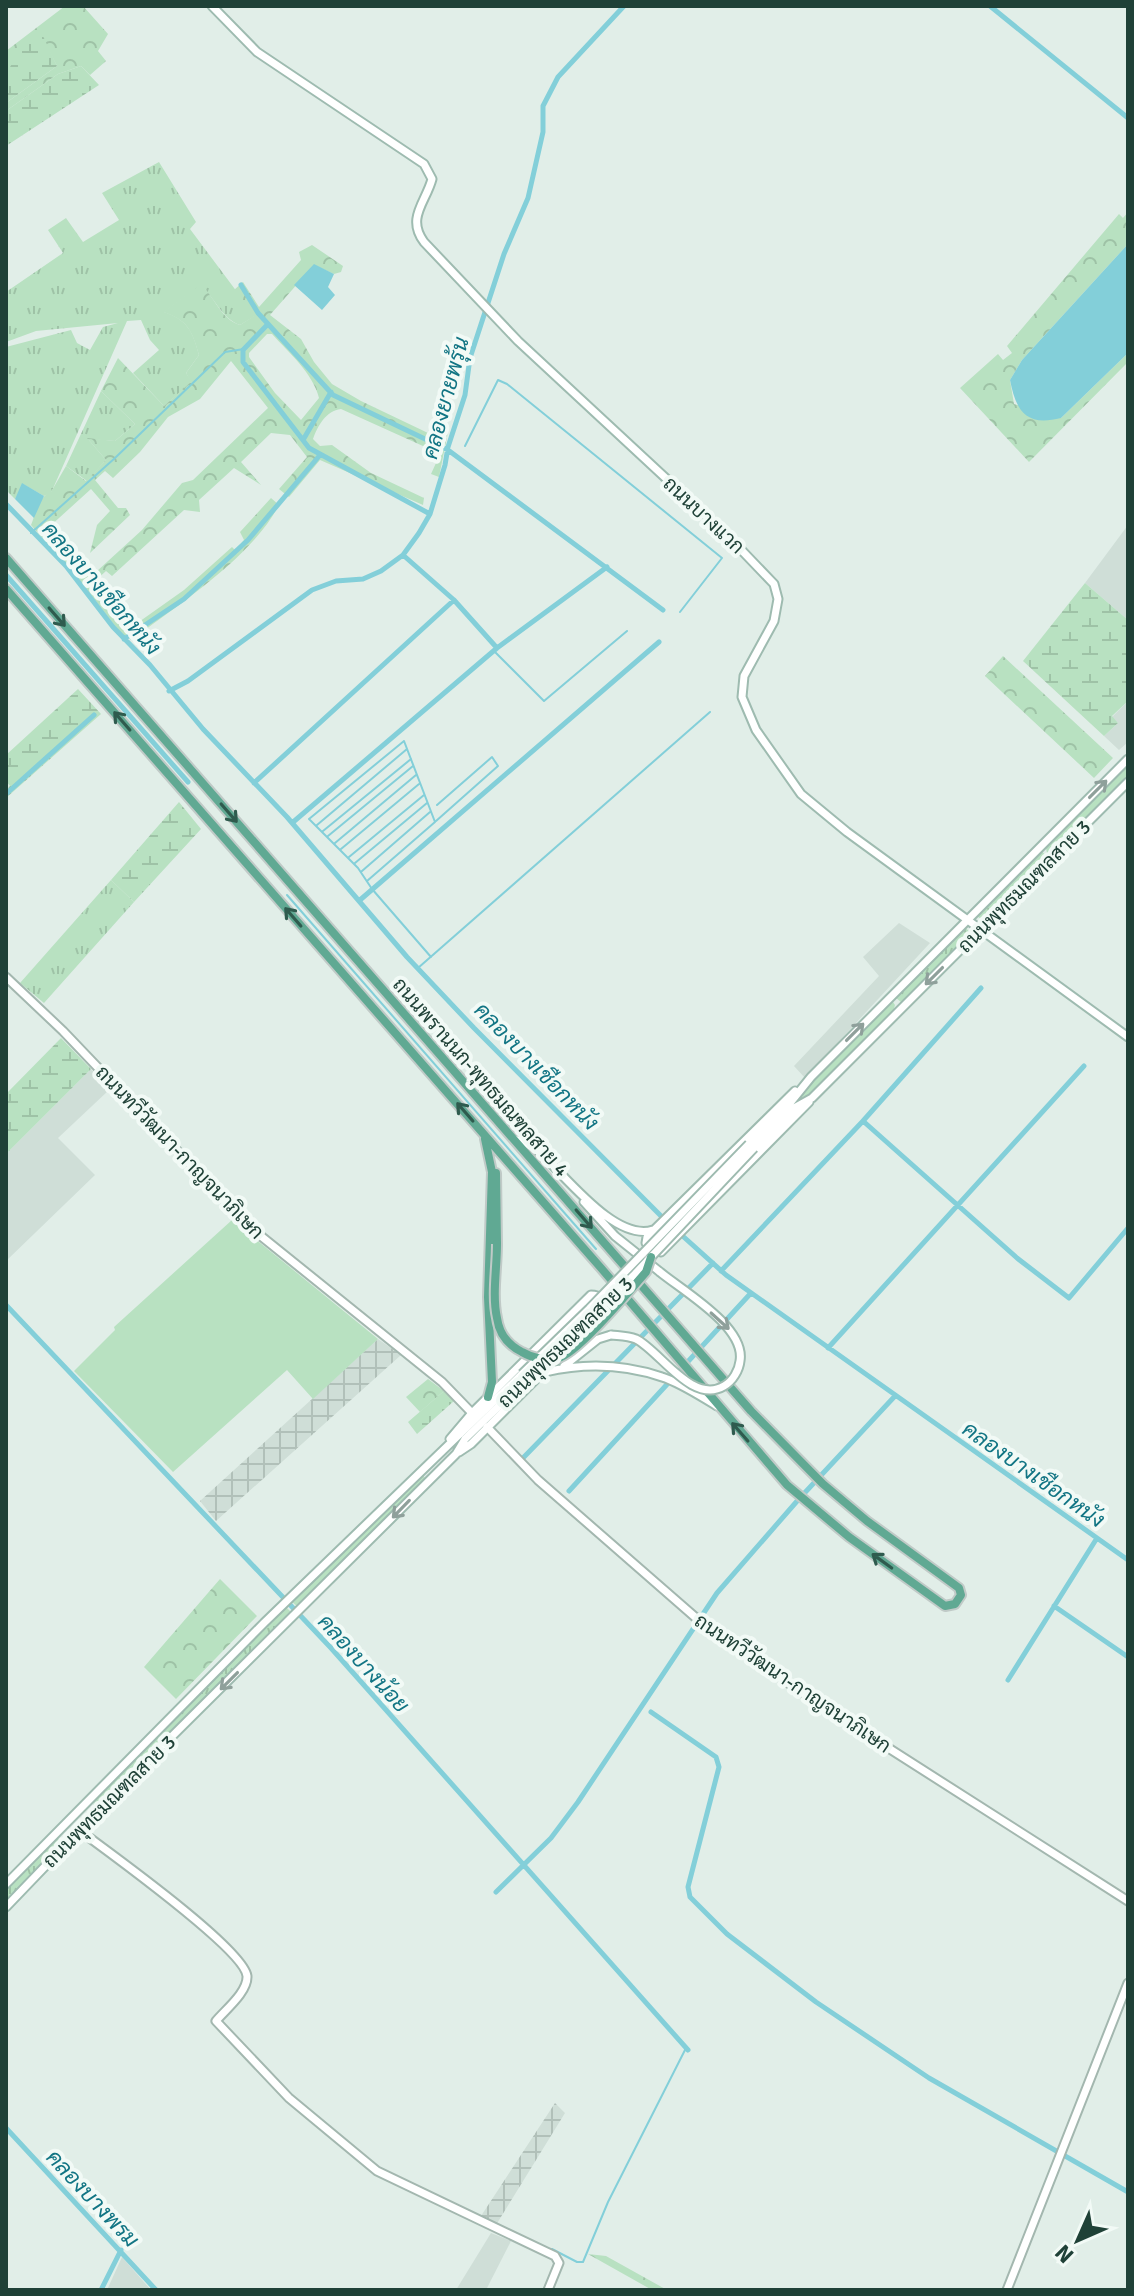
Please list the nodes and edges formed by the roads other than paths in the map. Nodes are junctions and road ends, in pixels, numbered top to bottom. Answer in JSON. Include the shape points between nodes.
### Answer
{"nodes":[{"id":1,"x":212,"y":6,"type":"edge"},
{"id":2,"x":6,"y":558,"type":"edge"},
{"id":3,"x":6,"y":589,"type":"edge"},
{"id":4,"x":1128,"y":759,"type":"edge"},
{"id":5,"x":1128,"y":782,"type":"edge"},
{"id":6,"x":246,"y":832,"type":"junction"},
{"id":7,"x":1046,"y":841,"type":"junction"},
{"id":8,"x":231,"y":845,"type":"junction"},
{"id":9,"x":1058,"y":852,"type":"junction"},
{"id":10,"x":968,"y":919,"type":"junction"},
{"id":11,"x":981,"y":929,"type":"junction"},
{"id":12,"x":6,"y":977,"type":"edge"},
{"id":13,"x":885,"y":1003,"type":"junction"},
{"id":14,"x":897,"y":1012,"type":"junction"},
{"id":15,"x":1128,"y":1037,"type":"edge"},
{"id":16,"x":800,"y":1088,"type":"junction"},
{"id":17,"x":812,"y":1098,"type":"junction"},
{"id":18,"x":483,"y":1132,"type":"junction"},
{"id":19,"x":514,"y":1139,"type":"junction"},
{"id":20,"x":752,"y":1146,"type":"junction"},
{"id":21,"x":490,"y":1155,"type":"junction"},
{"id":22,"x":549,"y":1161,"type":"junction"},
{"id":23,"x":656,"y":1228,"type":"junction"},
{"id":24,"x":651,"y":1257,"type":"junction"},
{"id":25,"x":561,"y":1368,"type":"junction"},
{"id":26,"x":545,"y":1372,"type":"junction"},
{"id":27,"x":524,"y":1377,"type":"junction"},
{"id":28,"x":488,"y":1397,"type":"junction"},
{"id":29,"x":717,"y":1406,"type":"junction"},
{"id":30,"x":472,"y":1413,"type":"junction"},
{"id":31,"x":487,"y":1427,"type":"junction"},
{"id":32,"x":447,"y":1444,"type":"junction"},
{"id":33,"x":456,"y":1454,"type":"junction"},
{"id":34,"x":420,"y":1471,"type":"junction"},
{"id":35,"x":429,"y":1481,"type":"junction"},
{"id":36,"x":87,"y":1800,"type":"junction"},
{"id":37,"x":97,"y":1812,"type":"junction"},
{"id":38,"x":66,"y":1821,"type":"junction"},
{"id":39,"x":88,"y":1821,"type":"junction"},
{"id":40,"x":79,"y":1830,"type":"junction"},
{"id":41,"x":57,"y":1831,"type":"junction"},
{"id":42,"x":66,"y":1844,"type":"junction"},
{"id":43,"x":6,"y":1884,"type":"edge"},
{"id":44,"x":1128,"y":1901,"type":"edge"},
{"id":45,"x":6,"y":1907,"type":"edge"},
{"id":46,"x":1128,"y":1983,"type":"edge"},
{"id":47,"x":548,"y":2290,"type":"edge"},
{"id":48,"x":1007,"y":2290,"type":"edge"}],
"edges":[{"from":1,"to":10,"type":"main road","name":"ถนนบางแวก","via":[[257,52],[424,164],[432,179],[416,228],[428,246],[495,318],[774,584],[774,621],[742,684],[744,705],[756,730],[811,804]]},
{"from":2,"to":6,"type":"main road","name":"ถนนพรานนก-พุทธมณฑลสาย 4","one_way":true},
{"from":8,"to":3,"type":"main road","name":"ถนนพรานนก-พุทธมณฑลสาย 4","one_way":true},
{"from":7,"to":4,"type":"main road","name":"ถนนพุทธมณฑลสาย 3","one_way":true},
{"from":5,"to":9,"type":"main road","name":"ถนนพุทธมณฑลสาย 3"},
{"from":6,"to":8,"type":"main road"},
{"from":6,"to":19,"type":"main road","name":"ถนนพรานนก-พุทธมณฑลสาย 4"},
{"from":7,"to":9,"type":"main road","via":[[1045,853]]},
{"from":7,"to":10,"type":"main road","name":"ถนนพุทธมณฑลสาย 3"},
{"from":18,"to":8,"type":"main road","name":"ถนนพรานนก-พุทธมณฑลสาย 4","one_way":true},
{"from":9,"to":11,"type":"main road","name":"ถนนพุทธมณฑลสาย 3"},
{"from":10,"to":11,"type":"main road","name":"ถนนบางแวก"},
{"from":10,"to":13,"type":"main road","name":"ถนนพุทธมณฑลสาย 3"},
{"from":11,"to":14,"type":"main road","name":"ถนนพุทธมณฑลสาย 3","one_way":true},
{"from":11,"to":15,"type":"main road","name":"ถนนบางแวก"},
{"from":12,"to":30,"type":"main road","name":"ถนนทวีวัฒนา-กาญจนาภิเษก","via":[[251,1228],[442,1382]]},
{"from":13,"to":14,"type":"main road","via":[[896,1001]]},
{"from":16,"to":13,"type":"main road","name":"ถนนพุทธมณฑลสาย 3","one_way":true},
{"from":14,"to":17,"type":"main road","name":"ถนนพุทธมณฑลสาย 3"},
{"from":16,"to":20,"type":"main road","name":"ถนนพุทธมณฑลสาย 3"},
{"from":16,"to":23,"type":"main road"},
{"from":17,"to":20,"type":"main road","name":"ถนนพุทธมณฑลสาย 3"},
{"from":17,"to":23,"type":"main road","bridge":true,"via":[[661,1252],[646,1243]]},
{"from":18,"to":21,"type":"main road"},
{"from":18,"to":29,"type":"main road","name":"ถนนพรานนก-พุทธมณฑลสาย 4"},
{"from":19,"to":22,"type":"main road"},
{"from":19,"to":29,"type":"main road","name":"ถนนพรานนก-พุทธมณฑลสาย 4","one_way":true,"via":[[751,1411],[823,1484],[959,1588],[959,1600],[945,1606],[805,1502]]},
{"from":20,"to":24,"type":"main road","name":"ถนนพุทธมณฑลสาย 3","bridge":true},
{"from":20,"to":27,"type":"main road","name":"ถนนพุทธมณฑลสาย 3","bridge":true},
{"from":21,"to":24,"type":"main road","bridge":true,"via":[[497,1176],[496,1310],[499,1328],[518,1350],[560,1358],[646,1272]]},
{"from":21,"to":28,"type":"main road"},
{"from":22,"to":23,"type":"main road","via":[[612,1221],[642,1234]]},
{"from":22,"to":25,"type":"main road","one_way":true,"bridge":true,"via":[[615,1236],[722,1321],[737,1338],[740,1363],[732,1380],[717,1389],[700,1389],[635,1339],[611,1335]]},
{"from":24,"to":27,"type":"main road","name":"ถนนพุทธมณฑลสาย 3","bridge":true},
{"from":25,"to":26,"type":"main road"},
{"from":25,"to":29,"type":"main road","via":[[585,1364],[665,1377]]},
{"from":26,"to":28,"type":"main road","via":[[606,1309],[600,1297],[591,1295]]},
{"from":26,"to":31,"type":"main road"},
{"from":27,"to":32,"type":"main road","name":"ถนนพุทธมณฑลสาย 3"},
{"from":27,"to":33,"type":"main road","name":"ถนนพุทธมณฑลสาย 3"},
{"from":28,"to":30,"type":"main road"},
{"from":30,"to":32,"type":"main road"},
{"from":31,"to":33,"type":"main road"},
{"from":31,"to":44,"type":"main road","name":"ถนนทวีวัฒนา-กาญจนาภิเษก","via":[[690,1615]]},
{"from":32,"to":34,"type":"main road","name":"ถนนพุทธมณฑลสาย 3"},
{"from":33,"to":35,"type":"main road","name":"ถนนพุทธมณฑลสาย 3"},
{"from":34,"to":35,"type":"main road"},
{"from":34,"to":36,"type":"main road","name":"ถนนพุทธมณฑลสาย 3"},
{"from":35,"to":37,"type":"main road","name":"ถนนพุทธมณฑลสาย 3","one_way":true},
{"from":36,"to":37,"type":"main road"},
{"from":36,"to":38,"type":"main road","name":"ถนนพุทธมณฑลสาย 3"},
{"from":37,"to":39,"type":"main road","name":"ถนนพุทธมณฑลสาย 3"},
{"from":38,"to":39,"type":"main road"},
{"from":38,"to":41,"type":"main road","name":"ถนนพุทธมณฑลสาย 3"},
{"from":39,"to":40,"type":"main road","name":"ถนนพุทธมณฑลสาย 3"},
{"from":40,"to":41,"type":"main road"},
{"from":40,"to":42,"type":"main road","name":"ถนนพุทธมณฑลสาย 3"},
{"from":40,"to":47,"type":"main road","via":[[209,1931],[242,1964],[246,1985],[216,2021],[287,2097],[377,2171],[555,2256],[559,2263]]},
{"from":41,"to":42,"type":"main road"},
{"from":41,"to":43,"type":"main road","name":"ถนนพุทธมณฑลสาย 3"},
{"from":42,"to":45,"type":"main road","name":"ถนนพุทธมณฑลสาย 3"},
{"from":46,"to":48,"type":"main road"}]}
